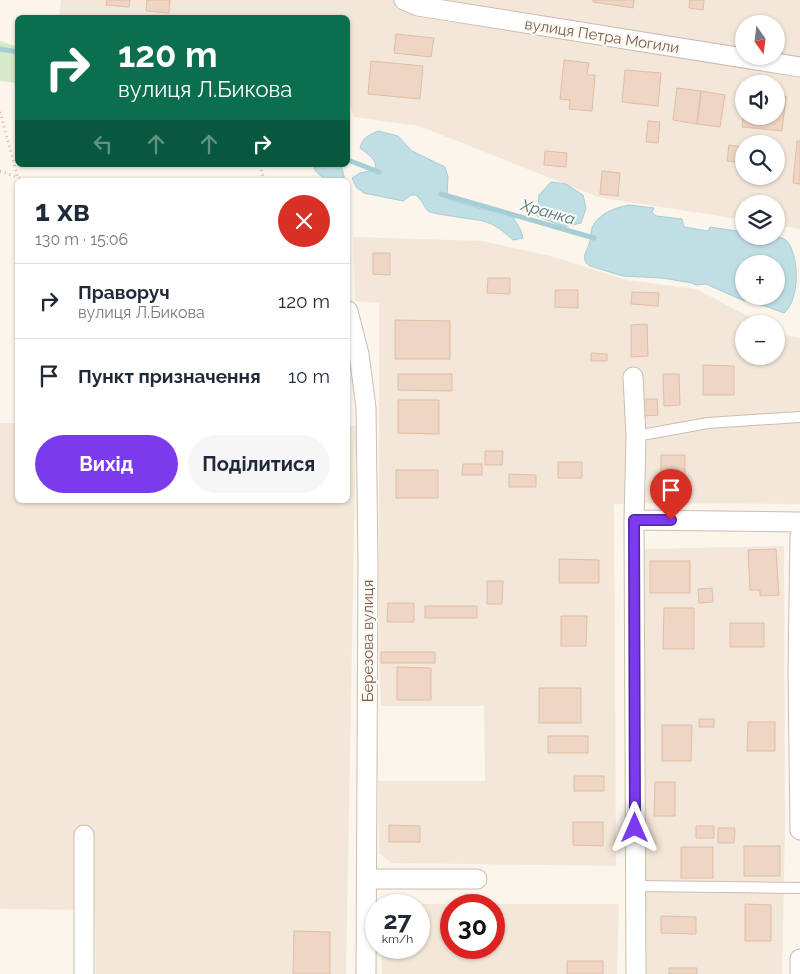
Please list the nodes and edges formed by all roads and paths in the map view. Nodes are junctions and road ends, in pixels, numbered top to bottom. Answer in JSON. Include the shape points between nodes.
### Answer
{"nodes":[{"id":1,"x":404,"y":0,"type":"edge"},
{"id":2,"x":800,"y":67,"type":"edge"},
{"id":3,"x":0,"y":112,"type":"edge"},
{"id":4,"x":0,"y":171,"type":"edge"},
{"id":5,"x":18,"y":178,"type":"joint"},
{"id":6,"x":350,"y":318,"type":"edge"},
{"id":7,"x":633,"y":377,"type":"dead end"},
{"id":8,"x":800,"y":418,"type":"edge"},
{"id":9,"x":636,"y":436,"type":"junction"},
{"id":10,"x":634,"y":520,"type":"junction"},
{"id":11,"x":800,"y":522,"type":"edge"},
{"id":12,"x":800,"y":536,"type":"edge"},
{"id":13,"x":799,"y":672,"type":"edge"},
{"id":14,"x":800,"y":830,"type":"edge"},
{"id":15,"x":84,"y":835,"type":"dead end"},
{"id":16,"x":367,"y":878,"type":"junction"},
{"id":17,"x":476,"y":880,"type":"dead end"},
{"id":18,"x":635,"y":886,"type":"junction"},
{"id":19,"x":800,"y":888,"type":"edge"},
{"id":20,"x":800,"y":959,"type":"edge"},
{"id":21,"x":84,"y":974,"type":"edge"},
{"id":22,"x":366,"y":974,"type":"edge"},
{"id":23,"x":636,"y":974,"type":"edge"},
{"id":24,"x":800,"y":974,"type":"edge"}],
"edges":[{"from":1,"to":2,"type":"street","name":"вулиця Петра Могили","via":[[418,6]]},
{"from":3,"to":5,"type":"path"},
{"from":4,"to":5,"type":"path"},
{"from":6,"to":16,"type":"street","name":"Березова вулиця","via":[[359,354],[366,408]]},
{"from":7,"to":9,"type":"street"},
{"from":8,"to":9,"type":"lane","via":[[708,423]]},
{"from":9,"to":10,"type":"street"},
{"from":10,"to":11,"type":"street"},
{"from":10,"to":18,"type":"street"},
{"from":12,"to":13,"type":"street"},
{"from":13,"to":14,"type":"street"},
{"from":15,"to":21,"type":"street"},
{"from":16,"to":17,"type":"street"},
{"from":16,"to":22,"type":"street","name":"Березова вулиця"},
{"from":18,"to":19,"type":"lane"},
{"from":18,"to":23,"type":"street"},
{"from":20,"to":24,"type":"street"}]}
